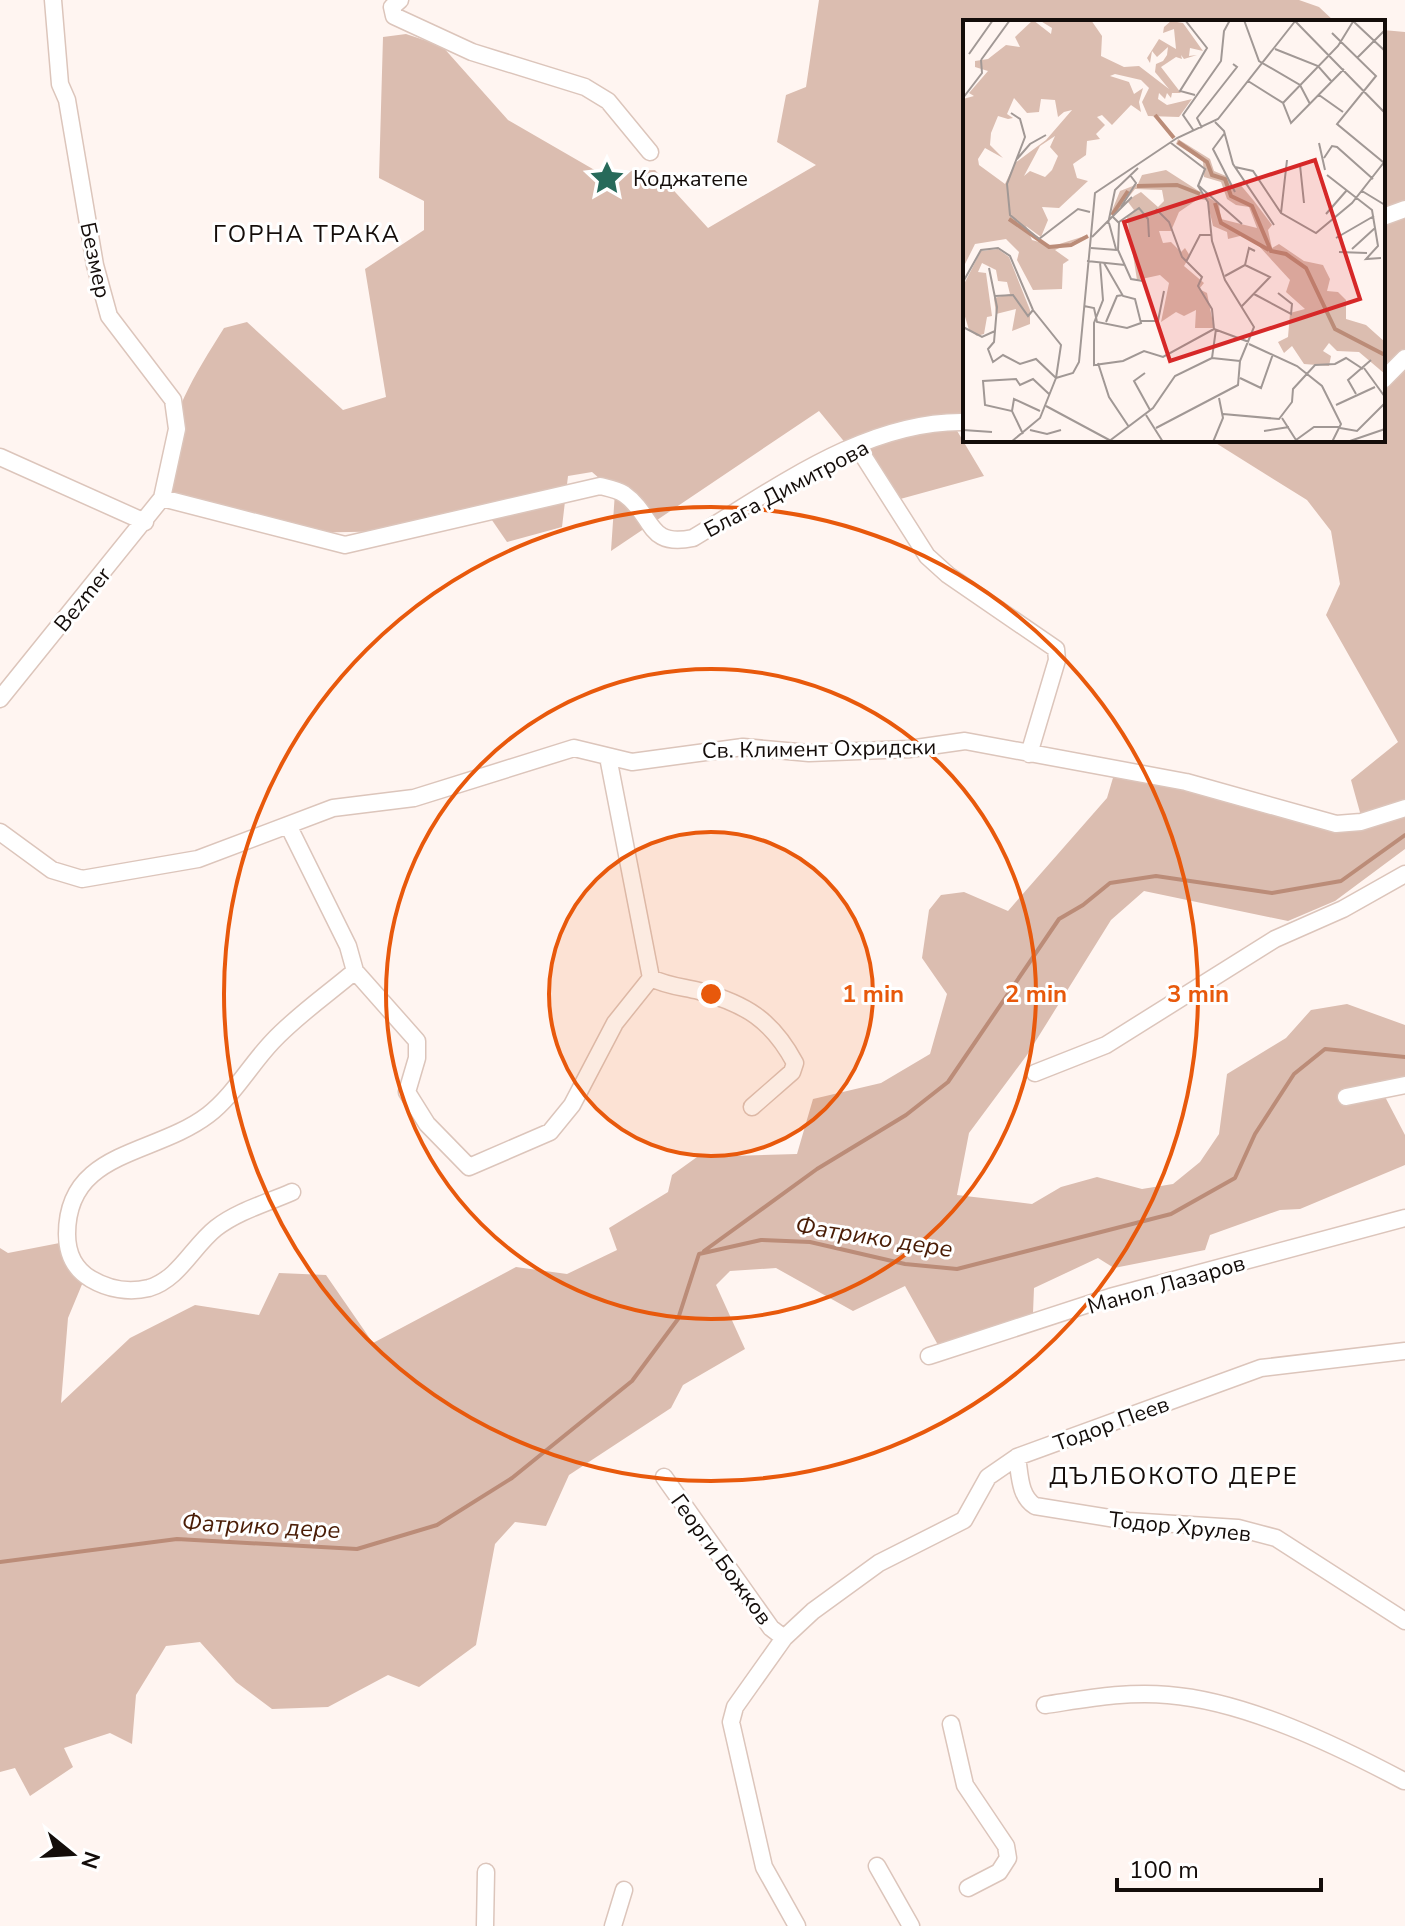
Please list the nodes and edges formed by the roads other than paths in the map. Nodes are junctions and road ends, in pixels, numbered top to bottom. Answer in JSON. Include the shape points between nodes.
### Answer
{"nodes":[{"id":1,"x":53,"y":0,"type":"edge"},
{"id":2,"x":400,"y":0,"type":"edge"},
{"id":3,"x":650,"y":152,"type":"dead end"},
{"id":4,"x":1405,"y":209,"type":"edge"},
{"id":5,"x":1385,"y":216,"type":"edge"},
{"id":6,"x":1405,"y":358,"type":"edge"},
{"id":7,"x":1385,"y":378,"type":"edge"},
{"id":8,"x":963,"y":422,"type":"edge"},
{"id":9,"x":857,"y":446,"type":"junction"},
{"id":10,"x":0,"y":457,"type":"edge"},
{"id":11,"x":162,"y":498,"type":"junction"},
{"id":12,"x":145,"y":522,"type":"junction"},
{"id":13,"x":0,"y":699,"type":"edge"},
{"id":14,"x":1029,"y":754,"type":"junction"},
{"id":15,"x":608,"y":757,"type":"junction"},
{"id":16,"x":1405,"y":808,"type":"edge"},
{"id":17,"x":288,"y":825,"type":"junction"},
{"id":18,"x":0,"y":832,"type":"edge"},
{"id":19,"x":1405,"y":874,"type":"edge"},
{"id":20,"x":355,"y":971,"type":"junction"},
{"id":21,"x":651,"y":978,"type":"junction"},
{"id":22,"x":1035,"y":1073,"type":"dead end"},
{"id":23,"x":1405,"y":1085,"type":"edge"},
{"id":24,"x":1346,"y":1097,"type":"dead end"},
{"id":25,"x":752,"y":1107,"type":"dead end"},
{"id":26,"x":292,"y":1192,"type":"dead end"},
{"id":27,"x":1405,"y":1218,"type":"edge"},
{"id":28,"x":1405,"y":1351,"type":"edge"},
{"id":29,"x":929,"y":1356,"type":"dead end"},
{"id":30,"x":1017,"y":1457,"type":"junction"},
{"id":31,"x":664,"y":1477,"type":"dead end"},
{"id":32,"x":1405,"y":1621,"type":"edge"},
{"id":33,"x":784,"y":1638,"type":"junction"},
{"id":34,"x":1045,"y":1705,"type":"dead end"},
{"id":35,"x":951,"y":1724,"type":"dead end"},
{"id":36,"x":1404,"y":1781,"type":"edge"},
{"id":37,"x":877,"y":1866,"type":"dead end"},
{"id":38,"x":486,"y":1872,"type":"dead end"},
{"id":39,"x":968,"y":1888,"type":"dead end"},
{"id":40,"x":624,"y":1890,"type":"dead end"},
{"id":41,"x":485,"y":1926,"type":"edge"},
{"id":42,"x":613,"y":1926,"type":"edge"},
{"id":43,"x":797,"y":1926,"type":"edge"},
{"id":44,"x":911,"y":1926,"type":"edge"}],
"edges":[{"from":1,"to":11,"type":"street","name":"Безмер","via":[[60,84],[106,307],[175,405],[173,459]]},
{"from":2,"to":3,"type":"street","via":[[392,7],[394,16],[436,37],[585,87],[608,101]]},
{"from":4,"to":5,"type":"street"},
{"from":6,"to":7,"type":"street"},
{"from":8,"to":9,"type":"street","name":"Блага Димитрова","via":[[914,425]]},
{"from":9,"to":11,"type":"street","name":"Блага Димитрова","via":[[693,538],[672,542],[661,538],[622,493],[600,486],[345,545]]},
{"from":9,"to":14,"type":"street","via":[[927,556],[1056,649]]},
{"from":10,"to":12,"type":"street"},
{"from":11,"to":12,"type":"street","name":"Bezmer"},
{"from":12,"to":13,"type":"street","name":"Bezmer"},
{"from":14,"to":15,"type":"street","name":"Св. Климент Охридски","via":[[965,741],[809,753],[743,747],[632,762]]},
{"from":14,"to":16,"type":"street","name":"Св. Климент Охридски","via":[[1186,782],[1336,824]]},
{"from":15,"to":17,"type":"street","name":"Св. Климент Охридски","via":[[574,748],[414,798],[333,808]]},
{"from":15,"to":21,"type":"street"},
{"from":17,"to":18,"type":"street","name":"Св. Климент Охридски","via":[[198,859],[82,879],[52,870]]},
{"from":17,"to":20,"type":"street","via":[[348,946]]},
{"from":19,"to":22,"type":"street","via":[[1275,939],[1091,1053]]},
{"from":20,"to":21,"type":"street","via":[[417,1041],[407,1092],[427,1124],[469,1167],[550,1132],[572,1105],[615,1023]]},
{"from":20,"to":26,"type":"street","via":[[274,1039],[209,1114],[99,1167],[79,1186],[67,1209],[67,1246],[77,1271],[99,1283],[129,1291],[152,1287],[173,1274],[215,1229]]},
{"from":21,"to":25,"type":"street","via":[[751,1011],[779,1036],[795,1068]]},
{"from":23,"to":24,"type":"street"},
{"from":27,"to":29,"type":"street","name":"Манол Лазаров","via":[[1110,1297]]},
{"from":28,"to":30,"type":"street","name":"Тодор Пеев","via":[[1261,1368]]},
{"from":30,"to":32,"type":"street","name":"Тодор Хрулев","via":[[1023,1492],[1035,1506],[1128,1521],[1238,1528],[1276,1538]]},
{"from":30,"to":33,"type":"street","name":"Тодор Пеев","via":[[988,1477],[964,1520],[879,1563]]},
{"from":31,"to":33,"type":"street","name":"Георги Божков","via":[[771,1628]]},
{"from":33,"to":43,"type":"street","name":"Тодор Пеев","via":[[735,1707],[731,1722],[764,1867]]},
{"from":34,"to":36,"type":"street","via":[[1119,1694],[1210,1702],[1291,1729]]},
{"from":35,"to":39,"type":"street","via":[[965,1785],[1006,1846],[1008,1858],[999,1872]]},
{"from":37,"to":44,"type":"street"},
{"from":38,"to":41,"type":"street"},
{"from":40,"to":42,"type":"street"}]}
